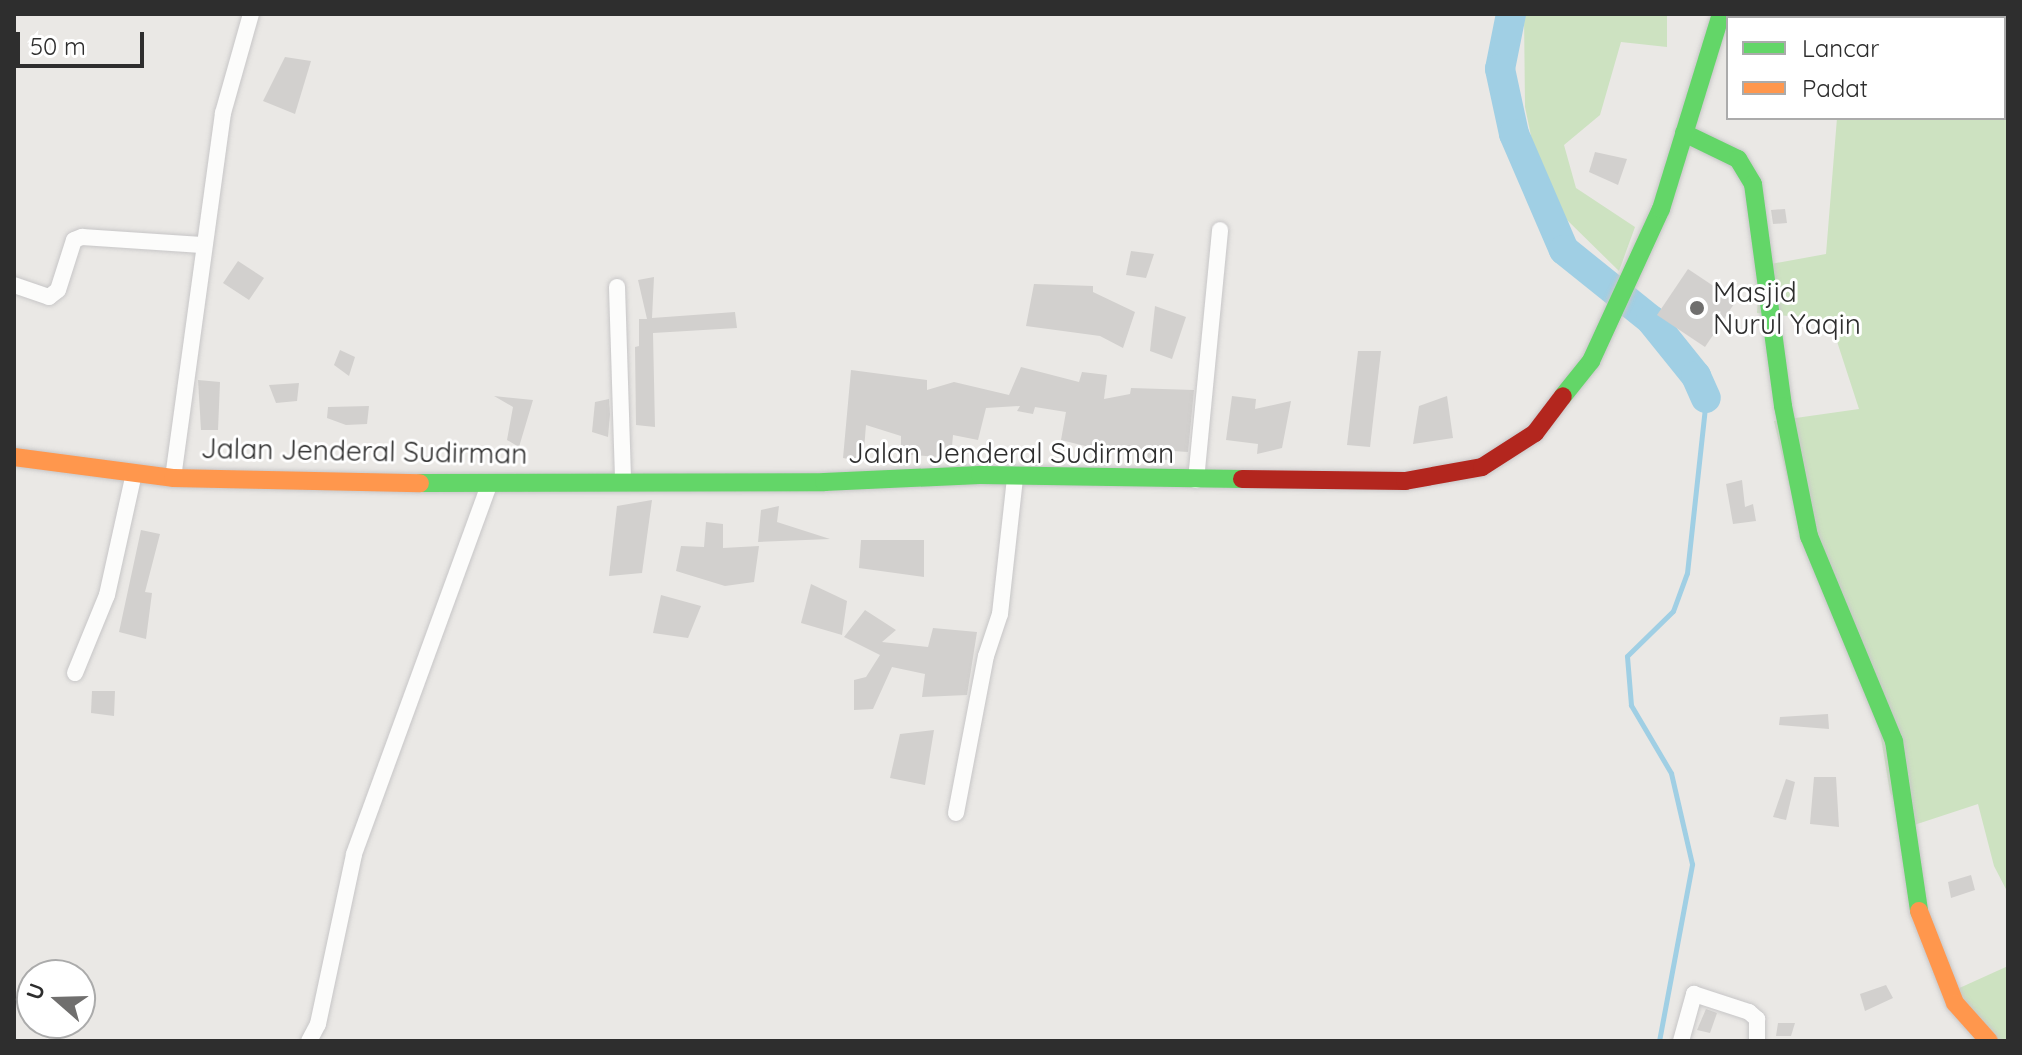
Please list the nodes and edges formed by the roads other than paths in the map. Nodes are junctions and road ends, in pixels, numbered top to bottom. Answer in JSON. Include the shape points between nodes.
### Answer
{"nodes":[{"id":1,"x":251,"y":14,"type":"edge"},
{"id":2,"x":1721,"y":14,"type":"edge"},
{"id":3,"x":1684,"y":133,"type":"junction"},
{"id":4,"x":1220,"y":230,"type":"dead end"},
{"id":5,"x":202,"y":245,"type":"junction"},
{"id":6,"x":14,"y":285,"type":"edge"},
{"id":7,"x":617,"y":287,"type":"dead end"},
{"id":8,"x":14,"y":457,"type":"edge"},
{"id":9,"x":134,"y":473,"type":"junction"},
{"id":10,"x":173,"y":478,"type":"junction"},
{"id":11,"x":1015,"y":478,"type":"junction"},
{"id":12,"x":623,"y":480,"type":"junction"},
{"id":13,"x":1196,"y":480,"type":"junction"},
{"id":14,"x":490,"y":483,"type":"junction"},
{"id":15,"x":75,"y":673,"type":"dead end"},
{"id":16,"x":956,"y":813,"type":"dead end"},
{"id":17,"x":309,"y":1041,"type":"edge"},
{"id":18,"x":1681,"y":1041,"type":"edge"},
{"id":19,"x":1757,"y":1041,"type":"edge"},
{"id":20,"x":1989,"y":1041,"type":"edge"}],
"edges":[{"from":1,"to":5,"type":"street","via":[[223,113]]},
{"from":2,"to":3,"type":"main road","name":"Jalan Jenderal Sudirman"},
{"from":3,"to":13,"type":"main road","name":"Jalan Jenderal Sudirman","via":[[1661,209],[1614,314],[1564,402],[1535,433],[1482,467],[1405,481]]},
{"from":3,"to":20,"type":"main road","via":[[1738,159],[1753,184],[1783,406],[1809,536],[1894,741],[1920,918],[1955,1003]]},
{"from":4,"to":13,"type":"street"},
{"from":5,"to":6,"type":"street","via":[[82,237],[74,240],[58,290],[49,297]]},
{"from":5,"to":10,"type":"street"},
{"from":7,"to":12,"type":"street"},
{"from":8,"to":9,"type":"main road","name":"Jalan Jenderal Sudirman"},
{"from":9,"to":10,"type":"main road","name":"Jalan Jenderal Sudirman"},
{"from":9,"to":15,"type":"street","via":[[107,595]]},
{"from":10,"to":14,"type":"main road","name":"Jalan Jenderal Sudirman"},
{"from":11,"to":12,"type":"main road","name":"Jalan Jenderal Sudirman"},
{"from":11,"to":13,"type":"main road","name":"Jalan Jenderal Sudirman"},
{"from":11,"to":16,"type":"street","via":[[1000,614],[986,656]]},
{"from":12,"to":14,"type":"main road","name":"Jalan Jenderal Sudirman"},
{"from":14,"to":17,"type":"street","via":[[354,854],[318,1024]]},
{"from":18,"to":19,"type":"street","via":[[1694,994],[1749,1012],[1757,1019]]}]}
